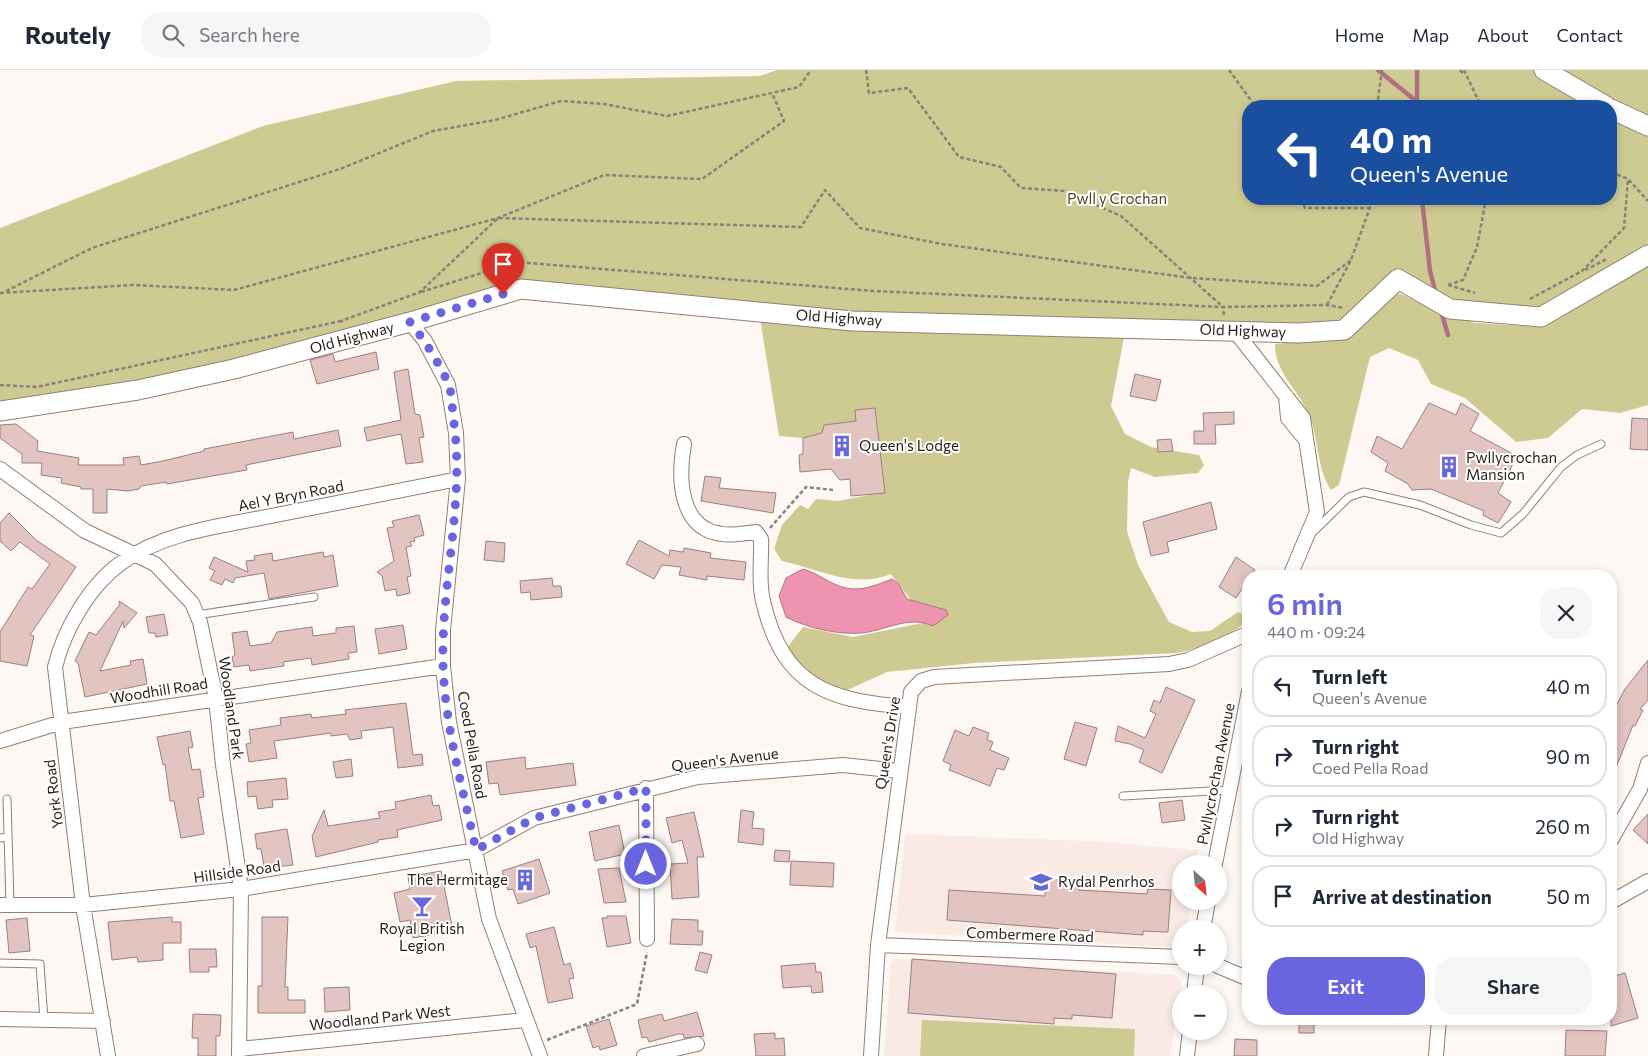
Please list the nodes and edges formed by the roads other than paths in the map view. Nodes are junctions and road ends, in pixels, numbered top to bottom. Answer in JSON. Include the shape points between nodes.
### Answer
{"nodes":[{"id":1,"x":1544,"y":70,"type":"edge"},
{"id":2,"x":1592,"y":100,"type":"edge"},
{"id":3,"x":1617,"y":112,"type":"edge"},
{"id":4,"x":1648,"y":126,"type":"edge"},
{"id":5,"x":1648,"y":255,"type":"edge"},
{"id":6,"x":410,"y":322,"type":"junction"},
{"id":7,"x":1230,"y":330,"type":"junction"},
{"id":8,"x":0,"y":411,"type":"edge"},
{"id":9,"x":684,"y":444,"type":"dead end"},
{"id":10,"x":1601,"y":444,"type":"dead end"},
{"id":11,"x":0,"y":469,"type":"edge"},
{"id":12,"x":458,"y":479,"type":"junction"},
{"id":13,"x":1306,"y":538,"type":"junction"},
{"id":14,"x":134,"y":554,"type":"junction"},
{"id":15,"x":1293,"y":570,"type":"edge"},
{"id":16,"x":314,"y":597,"type":"dead end"},
{"id":17,"x":197,"y":616,"type":"junction"},
{"id":18,"x":1242,"y":635,"type":"edge"},
{"id":19,"x":443,"y":666,"type":"junction"},
{"id":20,"x":216,"y":699,"type":"junction"},
{"id":21,"x":909,"y":708,"type":"junction"},
{"id":22,"x":62,"y":722,"type":"junction"},
{"id":23,"x":1242,"y":726,"type":"edge"},
{"id":24,"x":0,"y":741,"type":"edge"},
{"id":25,"x":1648,"y":763,"type":"edge"},
{"id":26,"x":899,"y":771,"type":"junction"},
{"id":27,"x":646,"y":788,"type":"junction"},
{"id":28,"x":1229,"y":790,"type":"junction"},
{"id":29,"x":1123,"y":796,"type":"dead end"},
{"id":30,"x":7,"y":799,"type":"dead end"},
{"id":31,"x":1617,"y":829,"type":"edge"},
{"id":32,"x":4,"y":837,"type":"edge"},
{"id":33,"x":476,"y":850,"type":"junction"},
{"id":34,"x":1217,"y":855,"type":"edge"},
{"id":35,"x":1648,"y":881,"type":"edge"},
{"id":36,"x":241,"y":889,"type":"junction"},
{"id":37,"x":1617,"y":898,"type":"edge"},
{"id":38,"x":5,"y":905,"type":"edge"},
{"id":39,"x":83,"y":905,"type":"junction"},
{"id":40,"x":647,"y":939,"type":"road end"},
{"id":41,"x":878,"y":945,"type":"junction"},
{"id":42,"x":1172,"y":957,"type":"edge"},
{"id":43,"x":0,"y":963,"type":"edge"},
{"id":44,"x":1227,"y":970,"type":"edge"},
{"id":45,"x":1242,"y":976,"type":"edge"},
{"id":46,"x":0,"y":1019,"type":"edge"},
{"id":47,"x":44,"y":1020,"type":"junction"},
{"id":48,"x":525,"y":1020,"type":"junction"},
{"id":49,"x":103,"y":1021,"type":"junction"},
{"id":50,"x":1439,"y":1025,"type":"edge"},
{"id":51,"x":1189,"y":1040,"type":"edge"},
{"id":52,"x":697,"y":1044,"type":"dead end"},
{"id":53,"x":537,"y":1050,"type":"edge"},
{"id":54,"x":239,"y":1053,"type":"edge"},
{"id":55,"x":108,"y":1056,"type":"edge"},
{"id":56,"x":644,"y":1056,"type":"edge"},
{"id":57,"x":871,"y":1056,"type":"edge"},
{"id":58,"x":1187,"y":1056,"type":"edge"},
{"id":59,"x":1436,"y":1056,"type":"edge"}],
"edges":[{"from":1,"to":2,"type":"street"},
{"from":3,"to":4,"type":"street"},
{"from":5,"to":7,"type":"street","name":"Old Highway","via":[[1541,317],[1450,309],[1398,279],[1344,330],[1298,333]]},
{"from":6,"to":7,"type":"street","name":"Old Highway","via":[[521,289],[852,321]]},
{"from":6,"to":8,"type":"street","name":"Old Highway","via":[[234,369],[147,388]]},
{"from":6,"to":12,"type":"street","name":"Coed Pella Road","via":[[425,341],[448,384],[456,433]]},
{"from":7,"to":13,"type":"street","via":[[1286,396],[1288,418],[1307,440],[1317,512]]},
{"from":9,"to":21,"type":"street","via":[[682,486],[687,512],[702,528],[722,534],[756,532],[761,539],[762,599],[778,646],[800,675],[834,696],[866,704]]},
{"from":10,"to":13,"type":"lane","via":[[1577,455],[1561,468],[1523,514],[1501,533],[1420,505],[1364,492],[1349,497]]},
{"from":11,"to":14,"type":"street","name":"Woodland Park","via":[[85,531]]},
{"from":12,"to":14,"type":"street","name":"Ael Y Bryn Road","via":[[190,533],[165,539]]},
{"from":12,"to":19,"type":"street","name":"Coed Pella Road","via":[[443,630]]},
{"from":13,"to":15,"type":"street"},
{"from":14,"to":17,"type":"street","name":"Woodland Park","via":[[155,564],[175,583],[192,603]]},
{"from":14,"to":22,"type":"street","name":"York Road","via":[[119,564],[90,595],[61,643],[55,667]]},
{"from":16,"to":17,"type":"lane"},
{"from":17,"to":20,"type":"street","name":"Woodland Park"},
{"from":18,"to":21,"type":"street","name":"Queen's Drive","via":[[1188,660],[1169,664],[934,678],[921,681],[911,692]]},
{"from":19,"to":20,"type":"street","name":"Woodhill Road"},
{"from":19,"to":33,"type":"street","name":"Coed Pella Road","via":[[448,722]]},
{"from":20,"to":22,"type":"street","name":"Woodhill Road"},
{"from":20,"to":36,"type":"street","name":"Woodland Park"},
{"from":21,"to":26,"type":"street","name":"Queen's Drive"},
{"from":22,"to":24,"type":"street","name":"Woodhill Road"},
{"from":22,"to":39,"type":"street","name":"York Road"},
{"from":23,"to":28,"type":"street","name":"Pwllycrochan Avenue"},
{"from":25,"to":31,"type":"street","via":[[1640,789]]},
{"from":26,"to":27,"type":"street","name":"Queen's Avenue","via":[[843,765],[698,777]]},
{"from":26,"to":41,"type":"street","name":"Queen's Drive"},
{"from":27,"to":33,"type":"street","name":"Queen's Avenue","via":[[534,818]]},
{"from":27,"to":40,"type":"street"},
{"from":28,"to":29,"type":"lane"},
{"from":28,"to":34,"type":"street","name":"Pwllycrochan Avenue"},
{"from":30,"to":32,"type":"lane"},
{"from":32,"to":38,"type":"lane"},
{"from":33,"to":36,"type":"street","name":"Hillside Road"},
{"from":33,"to":48,"type":"street","name":"Coed Pella Road","via":[[489,919]]},
{"from":35,"to":37,"type":"street"},
{"from":36,"to":39,"type":"street","name":"Hillside Road"},
{"from":36,"to":54,"type":"street","name":"Woodland Park"},
{"from":38,"to":39,"type":"street","name":"Hillside Road"},
{"from":39,"to":49,"type":"street","name":"York Road"},
{"from":41,"to":42,"type":"street","name":"Combermere Road"},
{"from":41,"to":57,"type":"street","name":"Queen's Drive"},
{"from":43,"to":47,"type":"lane","via":[[40,964]]},
{"from":44,"to":45,"type":"street"},
{"from":46,"to":47,"type":"street"},
{"from":47,"to":49,"type":"street"},
{"from":48,"to":53,"type":"street","name":"Coed Pella Road"},
{"from":48,"to":54,"type":"street","name":"Woodland Park West"},
{"from":49,"to":55,"type":"street","name":"York Road"},
{"from":50,"to":59,"type":"street"},
{"from":51,"to":58,"type":"street"},
{"from":52,"to":56,"type":"street"}]}
